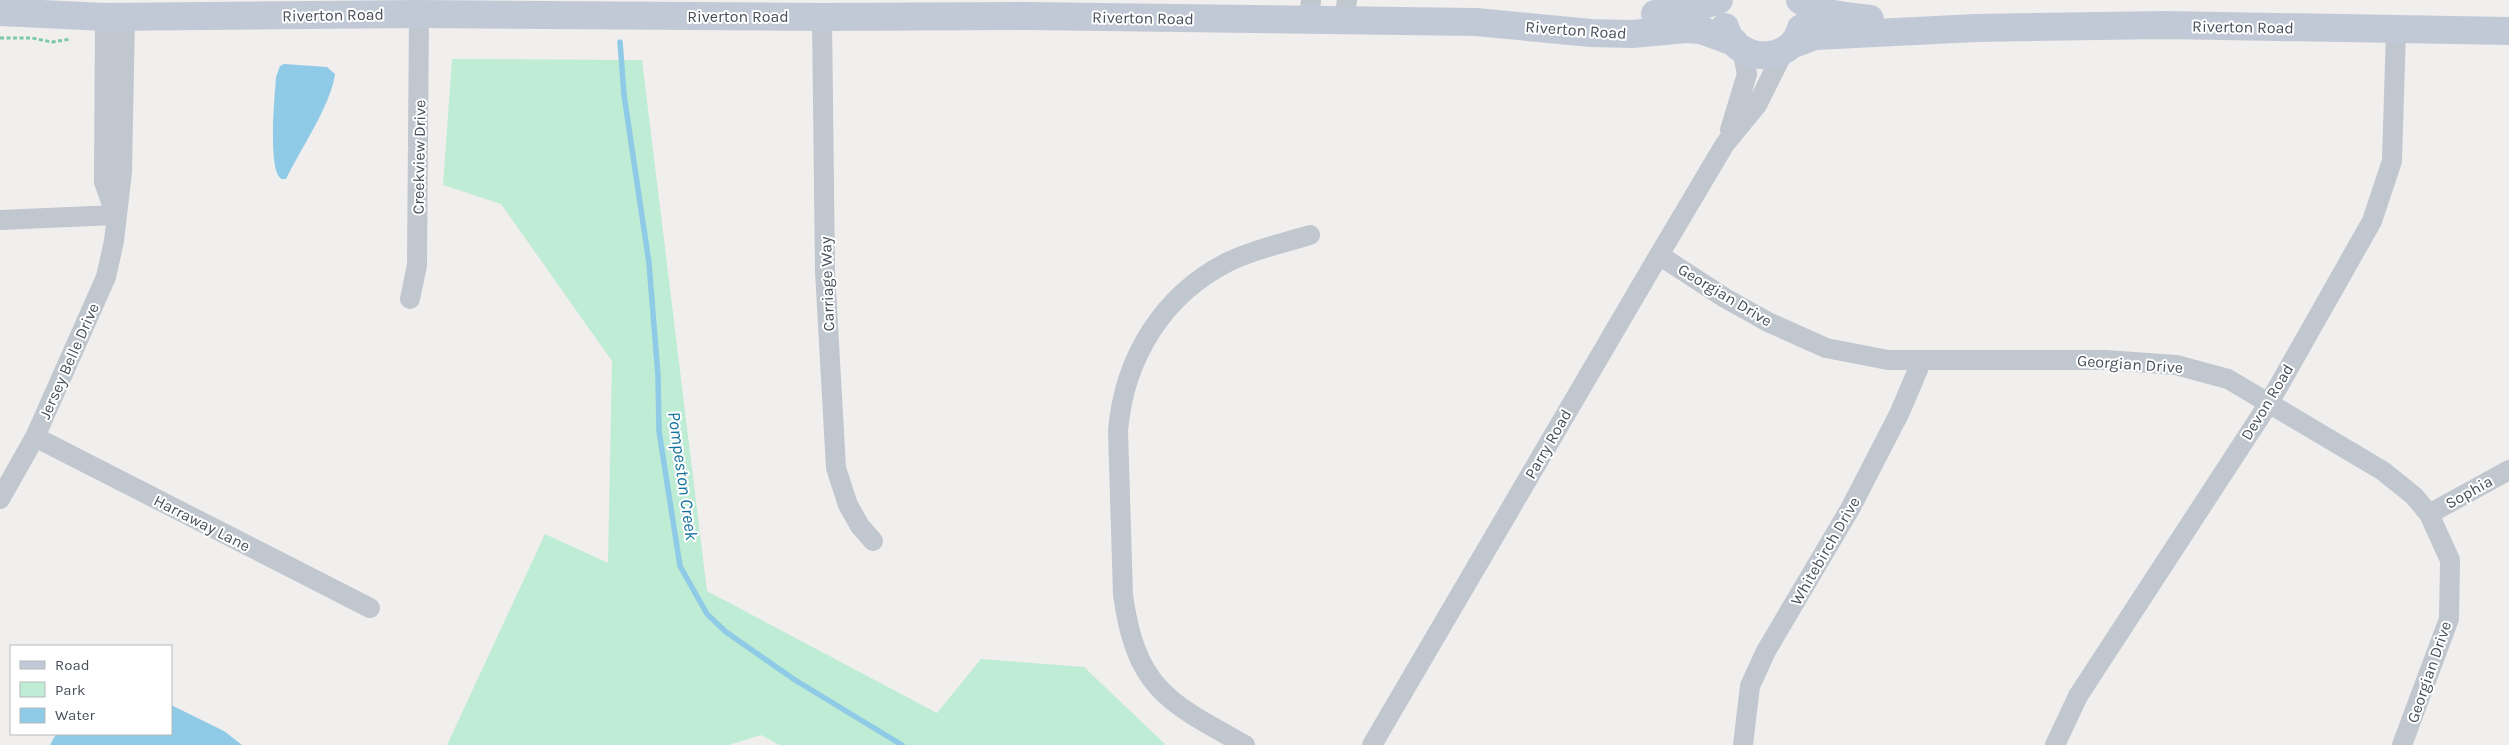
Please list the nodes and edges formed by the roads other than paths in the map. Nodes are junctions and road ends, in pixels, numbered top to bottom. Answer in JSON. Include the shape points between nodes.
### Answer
{"nodes":[{"id":1,"x":1719,"y":0,"type":"edge"},
{"id":2,"x":1728,"y":0,"type":"edge"},
{"id":3,"x":1800,"y":0,"type":"edge"},
{"id":4,"x":1026,"y":8,"type":"edge"},
{"id":5,"x":1310,"y":10,"type":"edge"},
{"id":6,"x":1346,"y":10,"type":"edge"},
{"id":7,"x":0,"y":12,"type":"edge"},
{"id":8,"x":419,"y":14,"type":"junction"},
{"id":9,"x":115,"y":17,"type":"junction"},
{"id":10,"x":822,"y":17,"type":"junction"},
{"id":11,"x":1476,"y":22,"type":"junction"},
{"id":12,"x":1976,"y":28,"type":"junction"},
{"id":13,"x":2396,"y":30,"type":"junction"},
{"id":14,"x":2509,"y":31,"type":"edge"},
{"id":15,"x":1738,"y":46,"type":"junction"},
{"id":16,"x":1789,"y":46,"type":"junction"},
{"id":17,"x":1725,"y":144,"type":"junction"},
{"id":18,"x":116,"y":215,"type":"junction"},
{"id":19,"x":0,"y":220,"type":"edge"},
{"id":20,"x":1310,"y":235,"type":"dead end"},
{"id":21,"x":1659,"y":255,"type":"junction"},
{"id":22,"x":410,"y":299,"type":"dead end"},
{"id":23,"x":1922,"y":360,"type":"junction"},
{"id":24,"x":2268,"y":402,"type":"junction"},
{"id":25,"x":35,"y":437,"type":"junction"},
{"id":26,"x":2509,"y":470,"type":"edge"},
{"id":27,"x":0,"y":500,"type":"edge"},
{"id":28,"x":2429,"y":514,"type":"junction"},
{"id":29,"x":873,"y":541,"type":"dead end"},
{"id":30,"x":370,"y":608,"type":"dead end"},
{"id":31,"x":1245,"y":745,"type":"edge"},
{"id":32,"x":1372,"y":745,"type":"edge"},
{"id":33,"x":1743,"y":745,"type":"edge"},
{"id":34,"x":2055,"y":745,"type":"edge"},
{"id":35,"x":2402,"y":745,"type":"edge"}],
"edges":[{"from":1,"to":11,"type":"main road","name":"Riverton Road","via":[[1682,12]]},
{"from":2,"to":15,"type":"main road","via":[[1724,19],[1726,30]]},
{"from":3,"to":12,"type":"main road","name":"Riverton Road","via":[[1834,15]]},
{"from":3,"to":16,"type":"main road","via":[[1803,21],[1800,33]]},
{"from":4,"to":5,"type":"main road","name":"Riverton Road"},
{"from":4,"to":10,"type":"main road","name":"Riverton Road"},
{"from":5,"to":6,"type":"main road","name":"Riverton Road"},
{"from":6,"to":11,"type":"main road","name":"Riverton Road"},
{"from":7,"to":9,"type":"main road","name":"Riverton Road"},
{"from":8,"to":9,"type":"main road","name":"Riverton Road"},
{"from":8,"to":10,"type":"main road","name":"Riverton Road"},
{"from":8,"to":22,"type":"street","name":"Creekview Drive","via":[[417,265]]},
{"from":9,"to":18,"type":"street","name":"Jersey Belle Drive","via":[[122,172]]},
{"from":10,"to":29,"type":"street","name":"Carriage Way","via":[[825,270],[836,468],[848,505]]},
{"from":11,"to":15,"type":"main road","name":"Riverton Road","via":[[1591,33],[1701,30]]},
{"from":12,"to":13,"type":"main road","name":"Riverton Road","via":[[2166,25]]},
{"from":12,"to":16,"type":"main road","name":"Riverton Road","via":[[1815,36]]},
{"from":13,"to":14,"type":"main road","name":"Riverton Road"},
{"from":13,"to":24,"type":"street","name":"Devon Road","via":[[2392,162],[2372,221]]},
{"from":15,"to":16,"type":"main road","name":"Riverton Road","via":[[1760,56],[1771,55]]},
{"from":15,"to":17,"type":"street","name":"Parry Road","via":[[1747,74]]},
{"from":16,"to":17,"type":"street","name":"Parry Road","via":[[1757,105]]},
{"from":17,"to":21,"type":"street","name":"Parry Road"},
{"from":18,"to":19,"type":"street"},
{"from":18,"to":25,"type":"street","name":"Jersey Belle Drive","via":[[106,278]]},
{"from":20,"to":31,"type":"street","via":[[1251,252],[1204,276],[1183,292],[1147,335],[1126,383],[1120,408],[1123,595],[1127,621],[1141,662],[1167,697],[1183,710]]},
{"from":21,"to":23,"type":"street","name":"Georgian Drive","via":[[1768,322],[1826,348],[1888,360]]},
{"from":21,"to":32,"type":"street","name":"Parry Road"},
{"from":23,"to":24,"type":"street","name":"Georgian Drive","via":[[2106,360],[2176,365],[2228,379]]},
{"from":23,"to":33,"type":"street","name":"Whitebirch Drive","via":[[1900,412],[1850,509],[1750,686]]},
{"from":24,"to":28,"type":"street","name":"Georgian Drive","via":[[2382,471],[2414,496]]},
{"from":24,"to":34,"type":"street","name":"Devon Road","via":[[2078,696]]},
{"from":25,"to":27,"type":"street","name":"Jersey Belle Drive"},
{"from":25,"to":30,"type":"street","name":"Harraway Lane"},
{"from":26,"to":28,"type":"street","name":"Sophia"},
{"from":28,"to":35,"type":"street","name":"Georgian Drive","via":[[2450,560],[2449,619]]}]}
